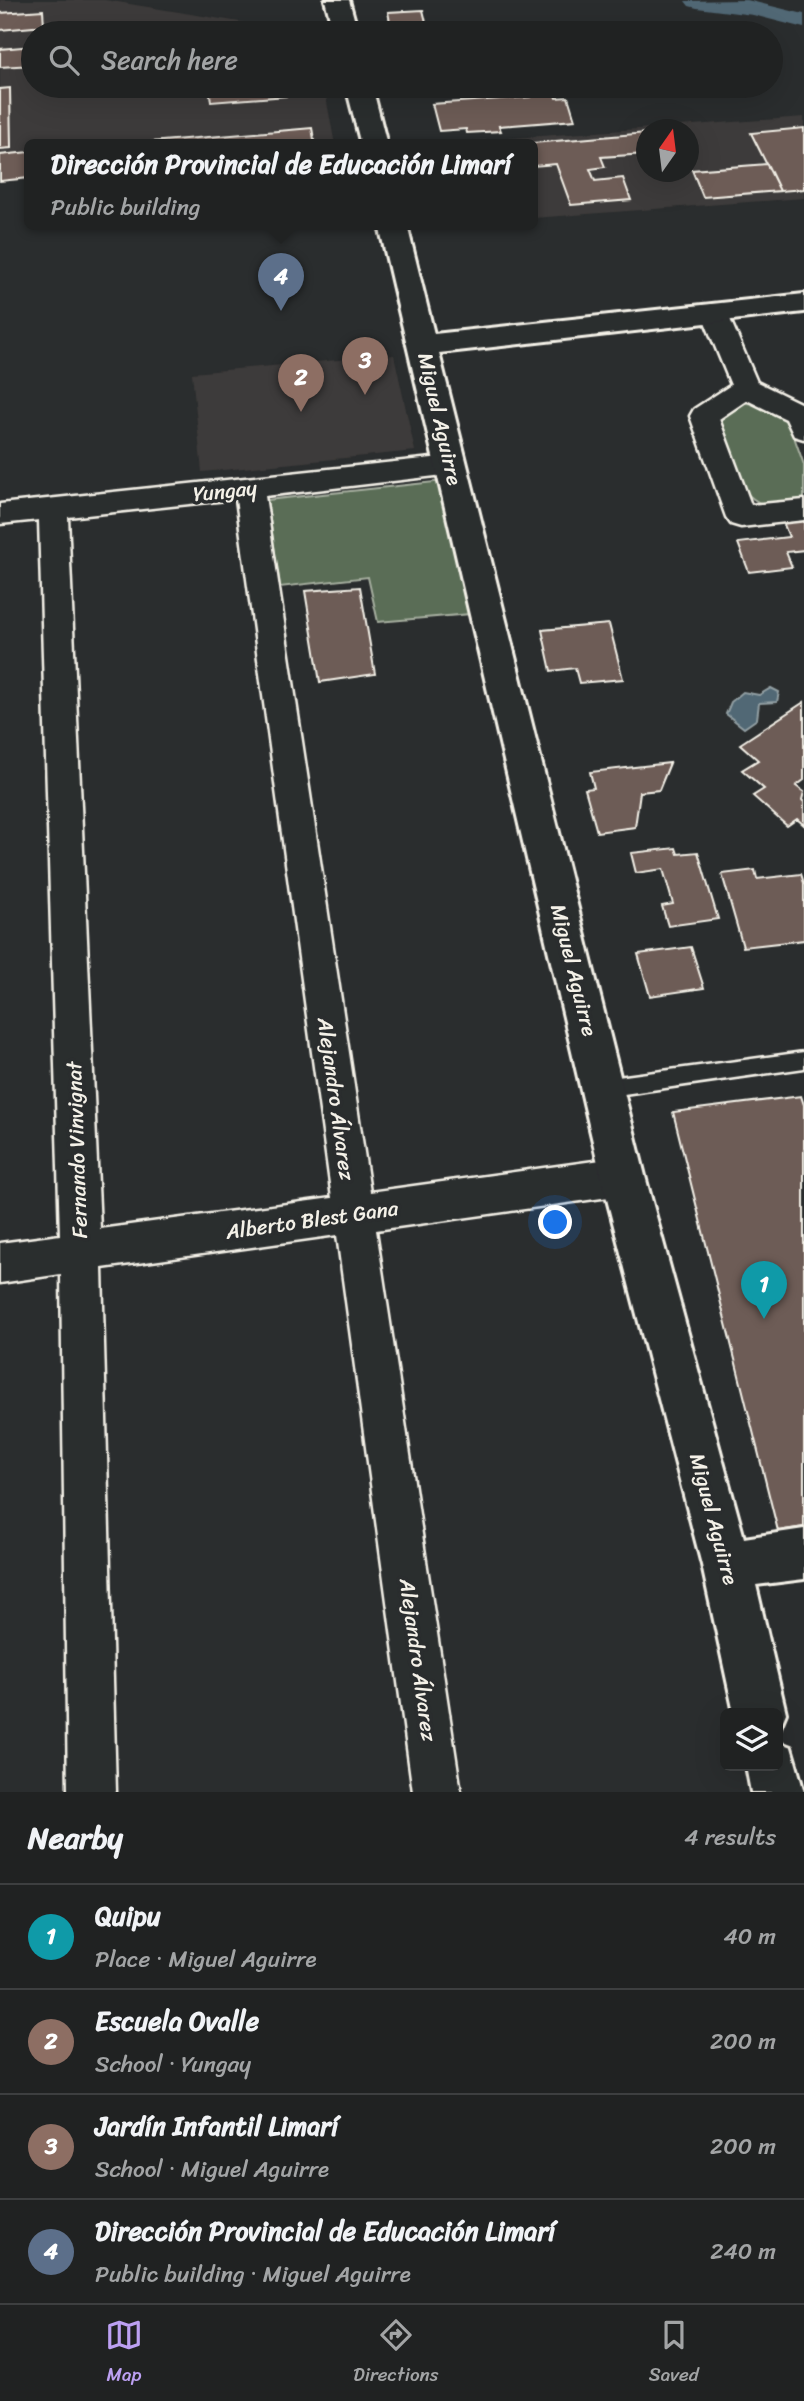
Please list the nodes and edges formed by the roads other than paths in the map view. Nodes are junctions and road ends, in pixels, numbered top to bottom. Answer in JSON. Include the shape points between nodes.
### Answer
{"nodes":[{"id":1,"x":337,"y":0,"type":"edge"},
{"id":2,"x":343,"y":21,"type":"edge"},
{"id":3,"x":362,"y":98,"type":"edge"},
{"id":4,"x":372,"y":139,"type":"edge"},
{"id":5,"x":394,"y":230,"type":"edge"},
{"id":6,"x":804,"y":303,"type":"edge"},
{"id":7,"x":714,"y":312,"type":"junction"},
{"id":8,"x":423,"y":345,"type":"junction"},
{"id":9,"x":746,"y":388,"type":"junction"},
{"id":10,"x":804,"y":429,"type":"edge"},
{"id":11,"x":450,"y":466,"type":"junction"},
{"id":12,"x":249,"y":488,"type":"junction"},
{"id":13,"x":53,"y":508,"type":"junction"},
{"id":14,"x":804,"y":510,"type":"edge"},
{"id":15,"x":0,"y":514,"type":"edge"},
{"id":16,"x":804,"y":1060,"type":"edge"},
{"id":17,"x":603,"y":1088,"type":"junction"},
{"id":18,"x":623,"y":1176,"type":"junction"},
{"id":19,"x":353,"y":1214,"type":"junction"},
{"id":20,"x":80,"y":1252,"type":"junction"},
{"id":21,"x":0,"y":1263,"type":"edge"},
{"id":22,"x":804,"y":1554,"type":"edge"},
{"id":23,"x":727,"y":1565,"type":"junction"},
{"id":24,"x":759,"y":1708,"type":"edge"},
{"id":25,"x":773,"y":1771,"type":"edge"},
{"id":26,"x":92,"y":1792,"type":"edge"},
{"id":27,"x":437,"y":1792,"type":"edge"},
{"id":28,"x":778,"y":1792,"type":"edge"}],
"edges":[{"from":1,"to":2,"type":"street"},
{"from":3,"to":4,"type":"street"},
{"from":5,"to":8,"type":"street","name":"Miguel Aguirre"},
{"from":6,"to":7,"type":"street"},
{"from":7,"to":8,"type":"street"},
{"from":7,"to":9,"type":"street"},
{"from":8,"to":11,"type":"street","name":"Miguel Aguirre"},
{"from":9,"to":10,"type":"street","via":[[797,413]]},
{"from":9,"to":14,"type":"street","via":[[704,416],[741,517]]},
{"from":11,"to":12,"type":"street","name":"Yungay"},
{"from":11,"to":17,"type":"street","name":"Miguel Aguirre"},
{"from":12,"to":13,"type":"street","name":"Yungay"},
{"from":12,"to":19,"type":"street","name":"Alejandro Álvarez"},
{"from":13,"to":15,"type":"street","name":"Yungay"},
{"from":13,"to":20,"type":"street","name":"Fernando Vinvignat"},
{"from":16,"to":17,"type":"lane"},
{"from":17,"to":18,"type":"street","name":"Miguel Aguirre"},
{"from":18,"to":19,"type":"street","name":"Alberto Blest Gana"},
{"from":18,"to":23,"type":"street","name":"Miguel Aguirre"},
{"from":19,"to":20,"type":"street","name":"Alberto Blest Gana"},
{"from":19,"to":27,"type":"street","name":"Alejandro Álvarez"},
{"from":20,"to":21,"type":"street","name":"Alberto Blest Gana"},
{"from":20,"to":26,"type":"street","name":"Fernando Vinvignat"},
{"from":22,"to":23,"type":"street"},
{"from":23,"to":24,"type":"street","name":"Miguel Aguirre"},
{"from":25,"to":28,"type":"street"}]}
